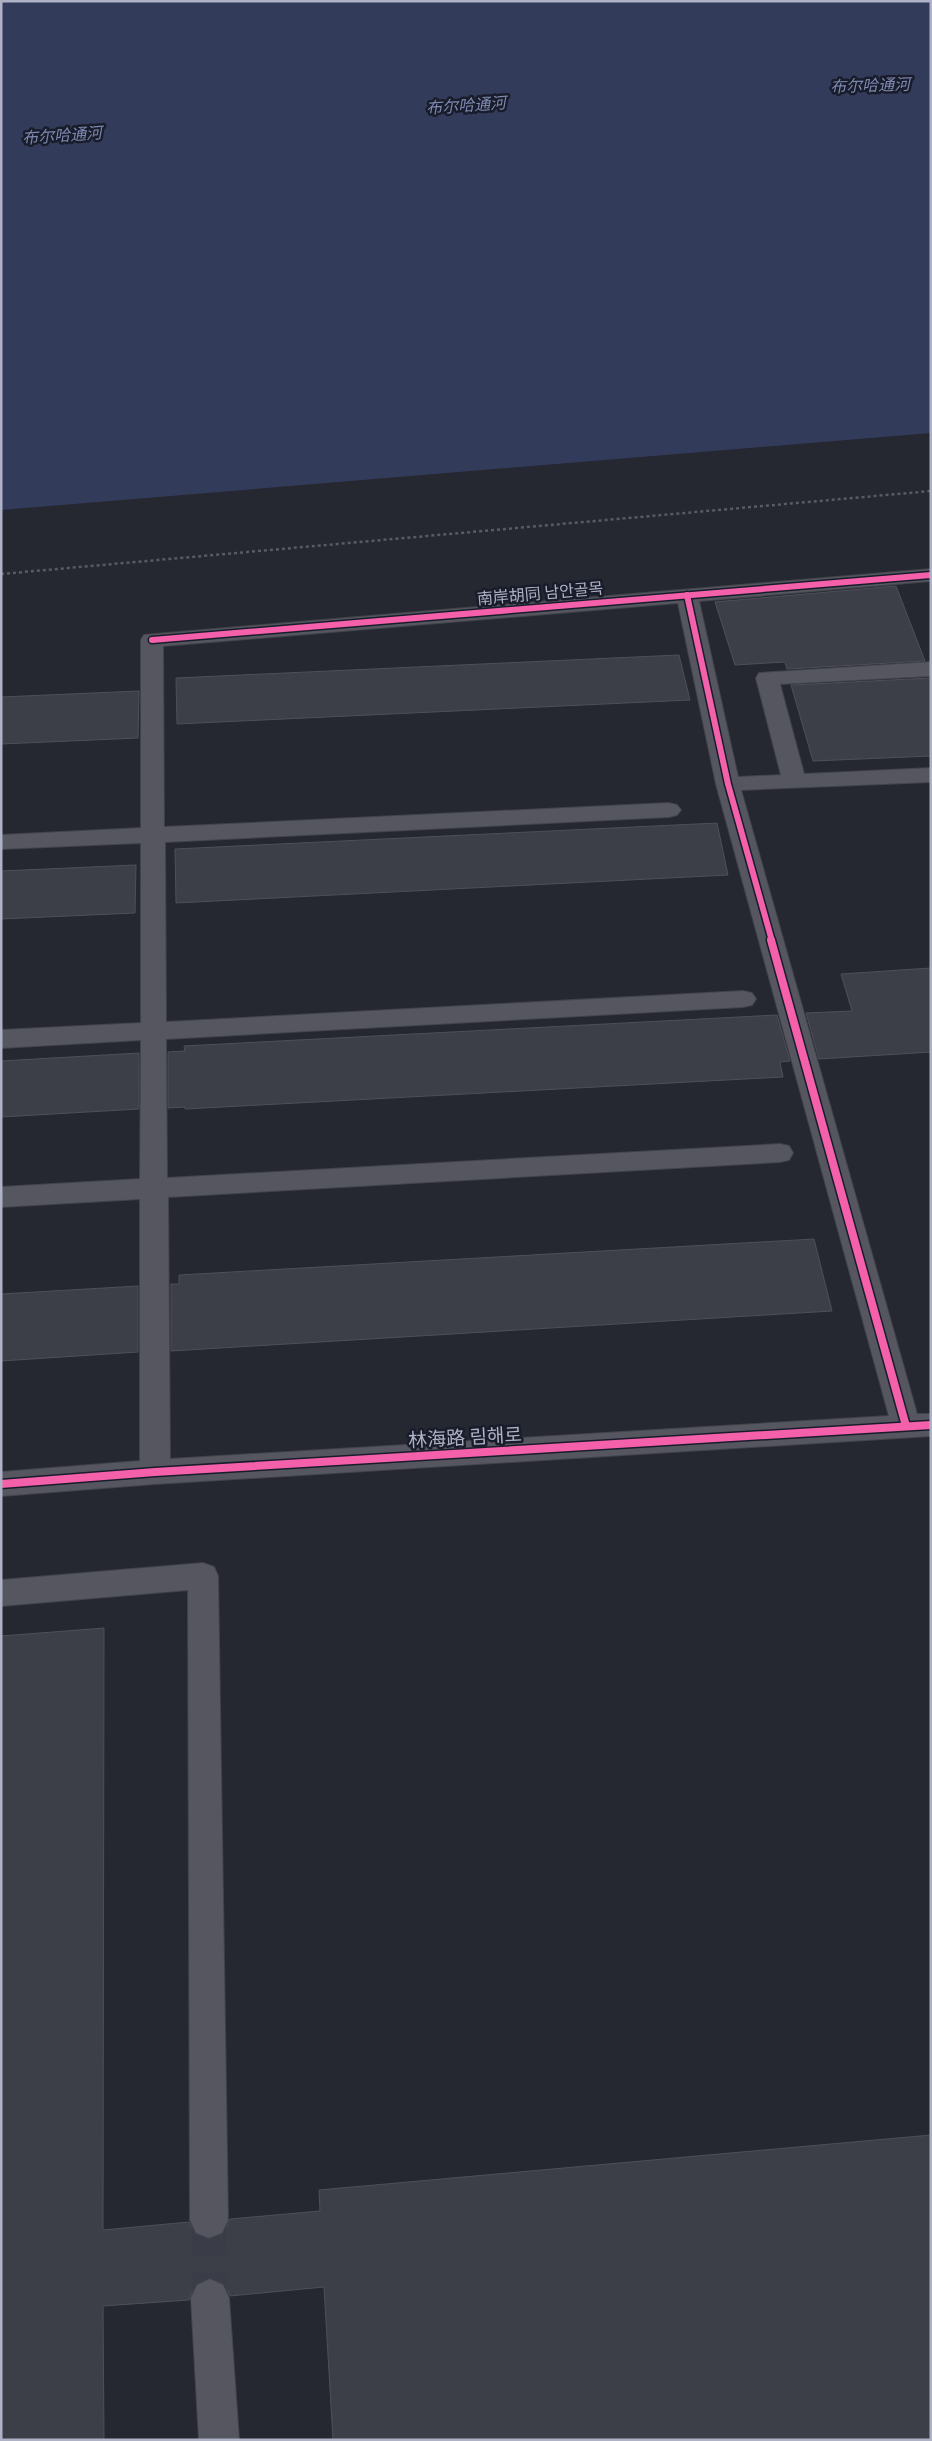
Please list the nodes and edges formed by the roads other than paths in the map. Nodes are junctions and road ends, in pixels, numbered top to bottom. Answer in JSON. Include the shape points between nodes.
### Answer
{"nodes":[{"id":1,"x":931,"y":575,"type":"edge"},
{"id":2,"x":686,"y":595,"type":"junction"},
{"id":3,"x":931,"y":669,"type":"edge"},
{"id":4,"x":931,"y":775,"type":"edge"},
{"id":5,"x":795,"y":782,"type":"junction"},
{"id":6,"x":728,"y":784,"type":"junction"},
{"id":7,"x":669,"y":810,"type":"dead end"},
{"id":8,"x":152,"y":835,"type":"junction"},
{"id":9,"x":1,"y":842,"type":"edge"},
{"id":10,"x":743,"y":999,"type":"dead end"},
{"id":11,"x":154,"y":1031,"type":"junction"},
{"id":12,"x":1,"y":1039,"type":"edge"},
{"id":13,"x":780,"y":1153,"type":"dead end"},
{"id":14,"x":154,"y":1188,"type":"junction"},
{"id":15,"x":1,"y":1197,"type":"edge"},
{"id":16,"x":918,"y":1425,"type":"edge"},
{"id":17,"x":155,"y":1472,"type":"junction"},
{"id":18,"x":1,"y":1484,"type":"edge"},
{"id":19,"x":1,"y":1593,"type":"edge"},
{"id":20,"x":209,"y":2220,"type":"tunnel mouth"},
{"id":21,"x":210,"y":2298,"type":"tunnel mouth"},
{"id":22,"x":219,"y":2440,"type":"edge"}],
"edges":[{"from":1,"to":2,"type":"street","name":"南岸胡同 남안골목"},
{"from":2,"to":6,"type":"street"},
{"from":2,"to":8,"type":"street","name":"南岸胡同 남안골목","via":[[152,640]]},
{"from":3,"to":5,"type":"street","via":[[767,678]]},
{"from":4,"to":5,"type":"street"},
{"from":5,"to":6,"type":"street"},
{"from":6,"to":16,"type":"street"},
{"from":7,"to":8,"type":"street"},
{"from":8,"to":9,"type":"street"},
{"from":8,"to":11,"type":"street"},
{"from":10,"to":11,"type":"street"},
{"from":11,"to":12,"type":"street"},
{"from":11,"to":14,"type":"street"},
{"from":13,"to":14,"type":"street"},
{"from":14,"to":15,"type":"street"},
{"from":14,"to":17,"type":"street"},
{"from":16,"to":17,"type":"street","name":"林海路 림해로"},
{"from":17,"to":18,"type":"street","name":"林海路 림해로"},
{"from":19,"to":20,"type":"street","via":[[203,1576]]},
{"from":21,"to":22,"type":"street"}]}
